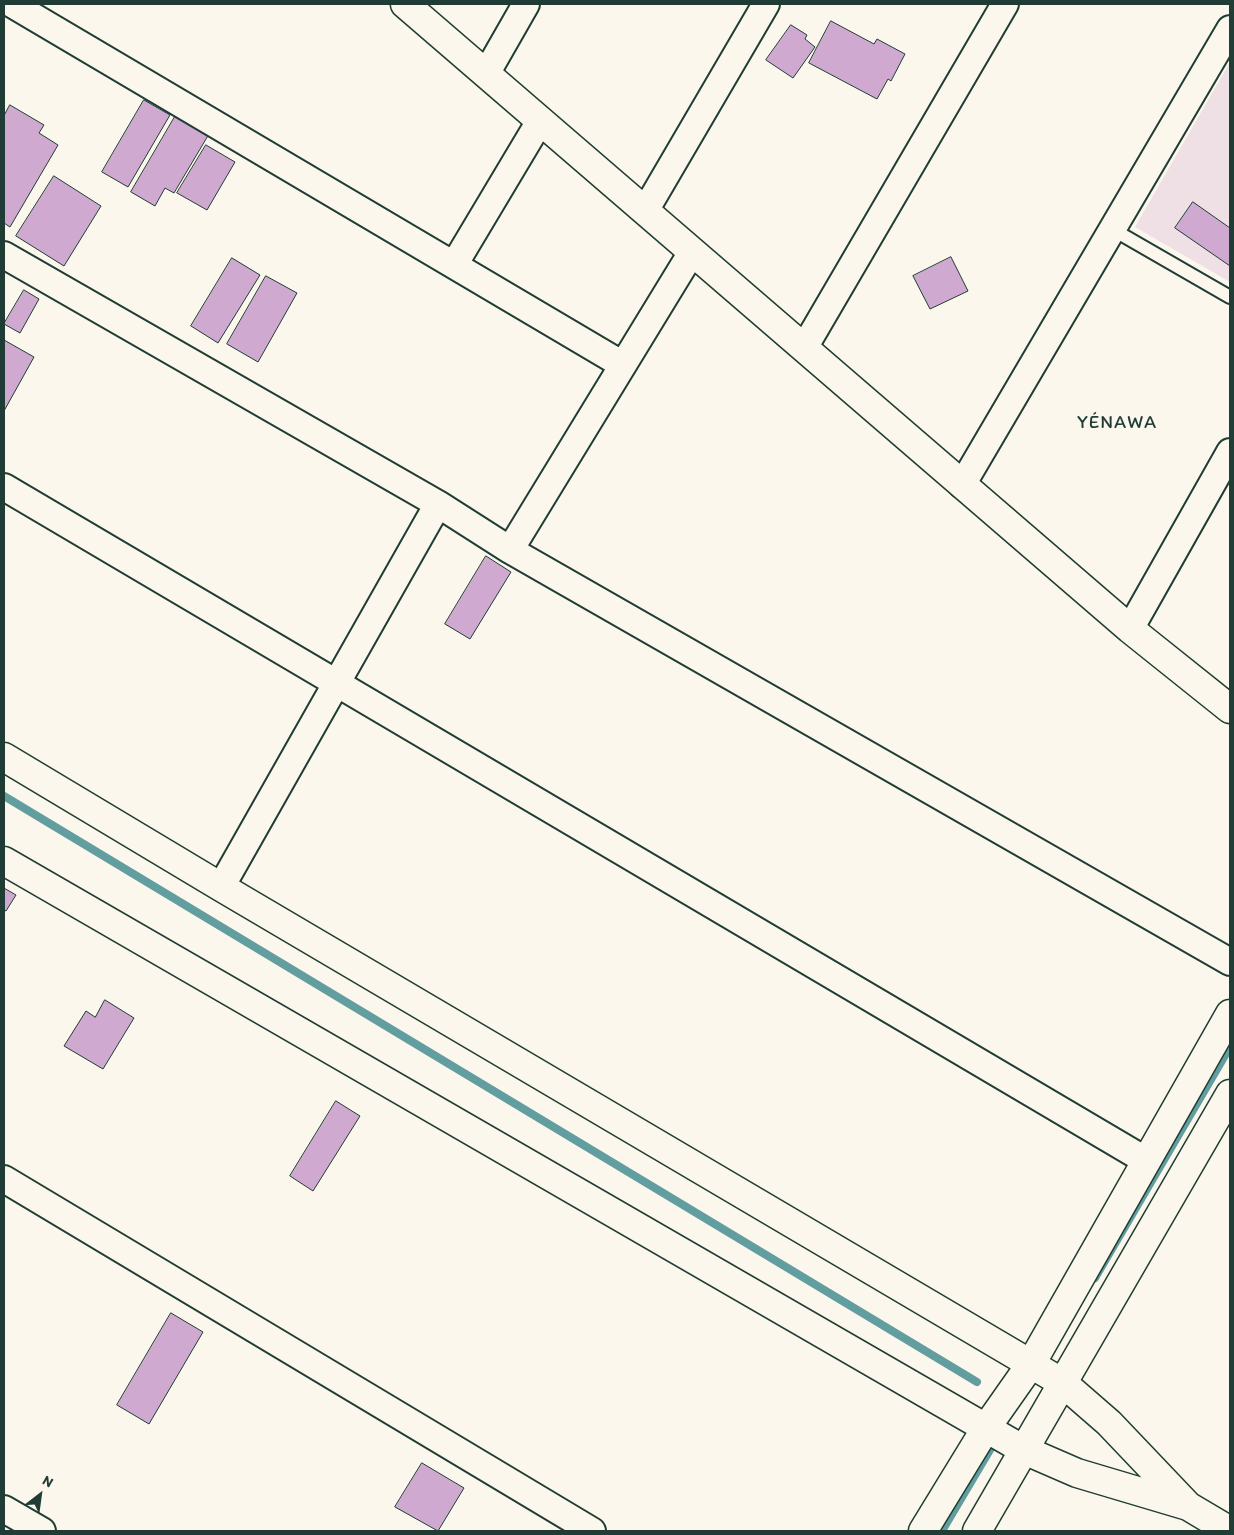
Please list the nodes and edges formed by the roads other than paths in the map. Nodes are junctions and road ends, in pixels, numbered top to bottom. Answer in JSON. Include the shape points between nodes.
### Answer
{"nodes":[{"id":1,"x":12,"y":4,"type":"edge"},
{"id":2,"x":405,"y":4,"type":"edge"},
{"id":3,"x":526,"y":4,"type":"edge"},
{"id":4,"x":766,"y":4,"type":"edge"},
{"id":5,"x":1005,"y":4,"type":"edge"},
{"id":6,"x":1230,"y":29,"type":"edge"},
{"id":7,"x":486,"y":74,"type":"junction"},
{"id":8,"x":540,"y":121,"type":"junction"},
{"id":9,"x":644,"y":211,"type":"junction"},
{"id":10,"x":1112,"y":229,"type":"junction"},
{"id":11,"x":692,"y":252,"type":"junction"},
{"id":12,"x":4,"y":255,"type":"edge"},
{"id":13,"x":454,"y":265,"type":"junction"},
{"id":14,"x":1230,"y":297,"type":"edge"},
{"id":15,"x":804,"y":348,"type":"junction"},
{"id":16,"x":623,"y":365,"type":"junction"},
{"id":17,"x":1230,"y":452,"type":"edge"},
{"id":18,"x":962,"y":485,"type":"junction"},
{"id":19,"x":4,"y":487,"type":"edge"},
{"id":20,"x":438,"y":504,"type":"junction"},
{"id":21,"x":510,"y":550,"type":"junction"},
{"id":22,"x":1130,"y":629,"type":"junction"},
{"id":23,"x":336,"y":684,"type":"junction"},
{"id":24,"x":1230,"y":709,"type":"edge"},
{"id":25,"x":4,"y":757,"type":"edge"},
{"id":26,"x":4,"y":861,"type":"edge"},
{"id":27,"x":221,"y":888,"type":"junction"},
{"id":28,"x":1230,"y":962,"type":"edge"},
{"id":29,"x":1230,"y":1014,"type":"edge"},
{"id":30,"x":1230,"y":1094,"type":"edge"},
{"id":31,"x":1145,"y":1160,"type":"junction"},
{"id":32,"x":4,"y":1179,"type":"edge"},
{"id":33,"x":1030,"y":1364,"type":"junction"},
{"id":34,"x":1063,"y":1383,"type":"junction"},
{"id":35,"x":986,"y":1428,"type":"junction"},
{"id":36,"x":1024,"y":1450,"type":"junction"},
{"id":37,"x":1188,"y":1506,"type":"junction"},
{"id":38,"x":4,"y":1509,"type":"edge"},
{"id":39,"x":42,"y":1531,"type":"edge"},
{"id":40,"x":592,"y":1531,"type":"edge"},
{"id":41,"x":923,"y":1531,"type":"edge"},
{"id":42,"x":977,"y":1531,"type":"edge"},
{"id":43,"x":1230,"y":1531,"type":"edge"}],
"edges":[{"from":1,"to":13,"type":"street"},
{"from":2,"to":7,"type":"street"},
{"from":3,"to":7,"type":"street"},
{"from":4,"to":9,"type":"street"},
{"from":5,"to":15,"type":"street"},
{"from":6,"to":10,"type":"street"},
{"from":7,"to":8,"type":"street"},
{"from":8,"to":9,"type":"street"},
{"from":8,"to":13,"type":"street"},
{"from":9,"to":11,"type":"street"},
{"from":10,"to":14,"type":"lane"},
{"from":10,"to":18,"type":"street"},
{"from":11,"to":15,"type":"street"},
{"from":11,"to":16,"type":"street"},
{"from":12,"to":20,"type":"street"},
{"from":13,"to":16,"type":"street"},
{"from":15,"to":18,"type":"street"},
{"from":16,"to":21,"type":"street"},
{"from":17,"to":22,"type":"street"},
{"from":18,"to":22,"type":"street"},
{"from":19,"to":23,"type":"street"},
{"from":20,"to":21,"type":"street"},
{"from":20,"to":23,"type":"street"},
{"from":21,"to":28,"type":"street"},
{"from":22,"to":24,"type":"street"},
{"from":23,"to":27,"type":"street"},
{"from":23,"to":31,"type":"street"},
{"from":25,"to":27,"type":"street"},
{"from":26,"to":35,"type":"street"},
{"from":27,"to":33,"type":"street"},
{"from":29,"to":31,"type":"street"},
{"from":30,"to":34,"type":"street"},
{"from":31,"to":33,"type":"street"},
{"from":32,"to":40,"type":"street"},
{"from":33,"to":34,"type":"street"},
{"from":33,"to":35,"type":"street"},
{"from":34,"to":36,"type":"street"},
{"from":34,"to":37,"type":"street","via":[[1109,1423]]},
{"from":35,"to":36,"type":"street"},
{"from":35,"to":41,"type":"street"},
{"from":36,"to":37,"type":"street","via":[[1077,1473]]},
{"from":36,"to":42,"type":"street"},
{"from":37,"to":43,"type":"street"},
{"from":38,"to":39,"type":"street"}]}
